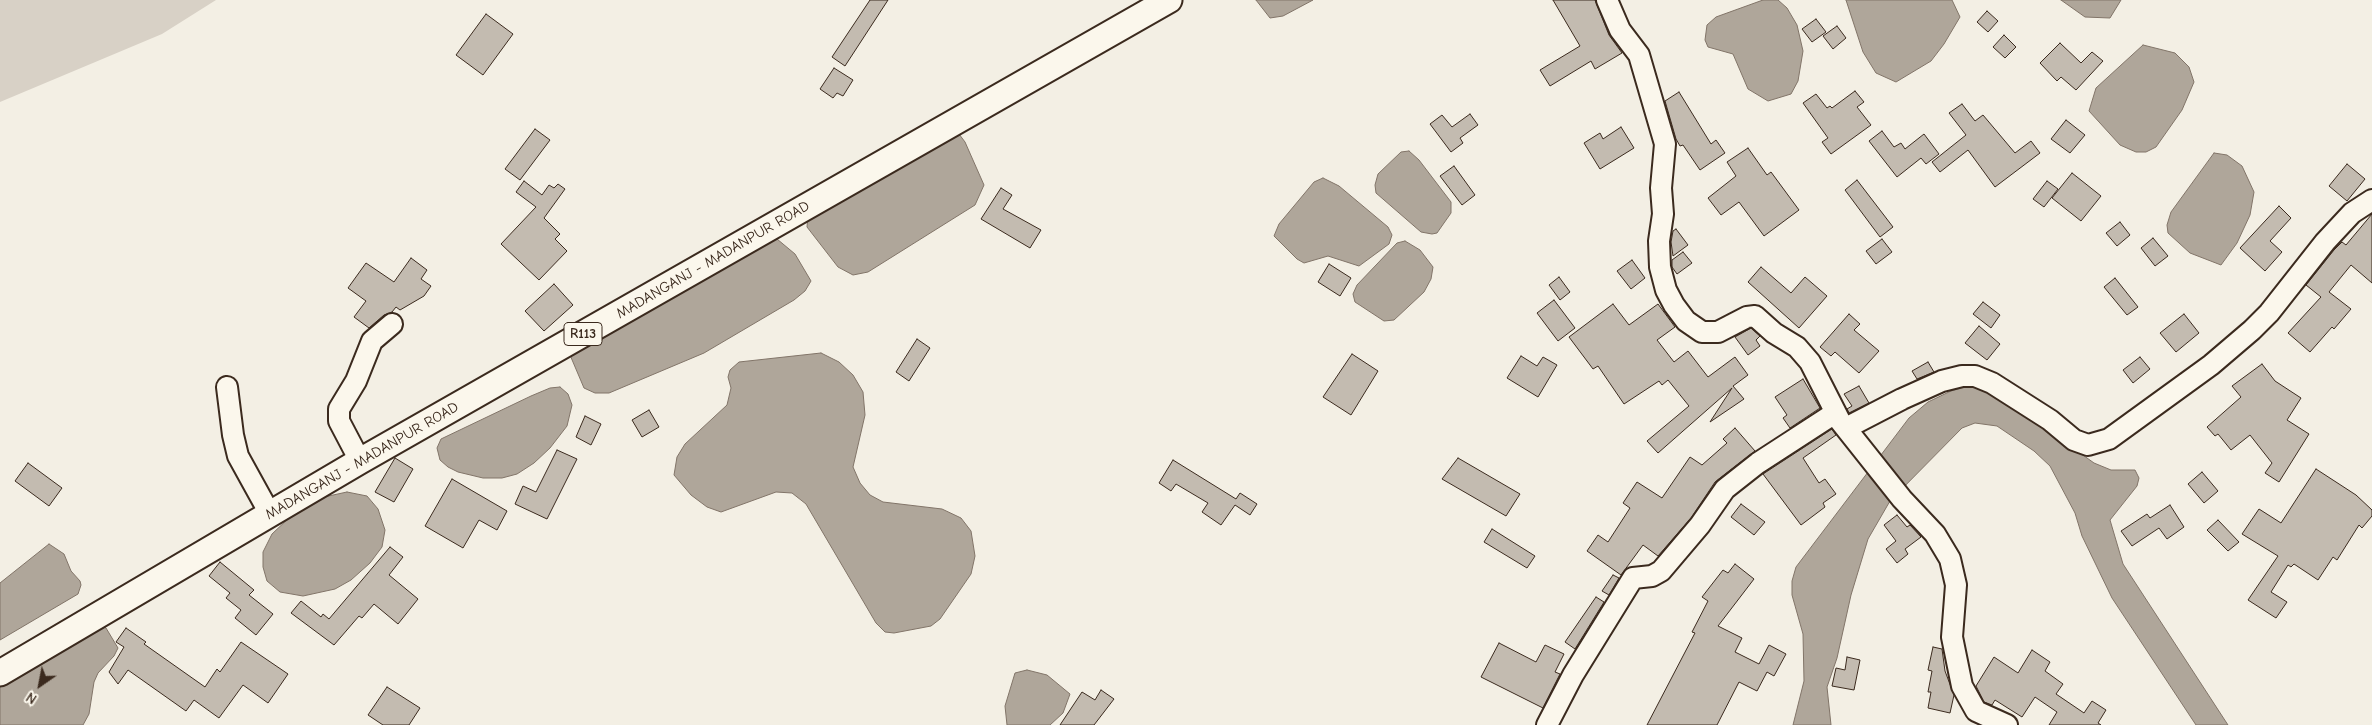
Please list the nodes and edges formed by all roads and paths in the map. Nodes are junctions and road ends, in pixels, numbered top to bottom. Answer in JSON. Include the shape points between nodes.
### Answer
{"nodes":[{"id":1,"x":1169,"y":0,"type":"edge"},
{"id":2,"x":1606,"y":0,"type":"edge"},
{"id":3,"x":2372,"y":200,"type":"edge"},
{"id":4,"x":392,"y":324,"type":"dead end"},
{"id":5,"x":228,"y":387,"type":"dead end"},
{"id":6,"x":1841,"y":421,"type":"junction"},
{"id":7,"x":360,"y":461,"type":"junction"},
{"id":8,"x":270,"y":514,"type":"junction"},
{"id":9,"x":0,"y":673,"type":"edge"},
{"id":10,"x":1547,"y":725,"type":"edge"},
{"id":11,"x":2007,"y":725,"type":"edge"}],
"edges":[{"from":1,"to":7,"type":"main road","name":"MADANGANJ - MADANPUR ROAD","number":"R113"},
{"from":2,"to":6,"type":"street","via":[[1620,30],[1639,55],[1665,144],[1660,267],[1674,305],[1686,321],[1702,332],[1718,332],[1747,317],[1756,316],[1774,333],[1797,347],[1810,362]]},
{"from":3,"to":6,"type":"street","via":[[2352,213],[2325,242],[2252,330],[2211,365],[2104,441],[2088,445],[2074,440],[1992,382],[1975,376],[1942,381]]},
{"from":4,"to":7,"type":"street","via":[[372,341],[356,381],[339,409],[340,421]]},
{"from":5,"to":8,"type":"street","via":[[238,456]]},
{"from":6,"to":10,"type":"street","via":[[1766,458],[1725,489],[1661,571],[1652,576],[1633,578]]},
{"from":6,"to":11,"type":"street","via":[[1902,499],[1935,534],[1950,558],[1956,586],[1952,637],[1962,686],[1976,711]]},
{"from":7,"to":8,"type":"main road","name":"MADANGANJ - MADANPUR ROAD","number":"R113"},
{"from":8,"to":9,"type":"main road","name":"MADANGANJ - MADANPUR ROAD","number":"R113"}]}
